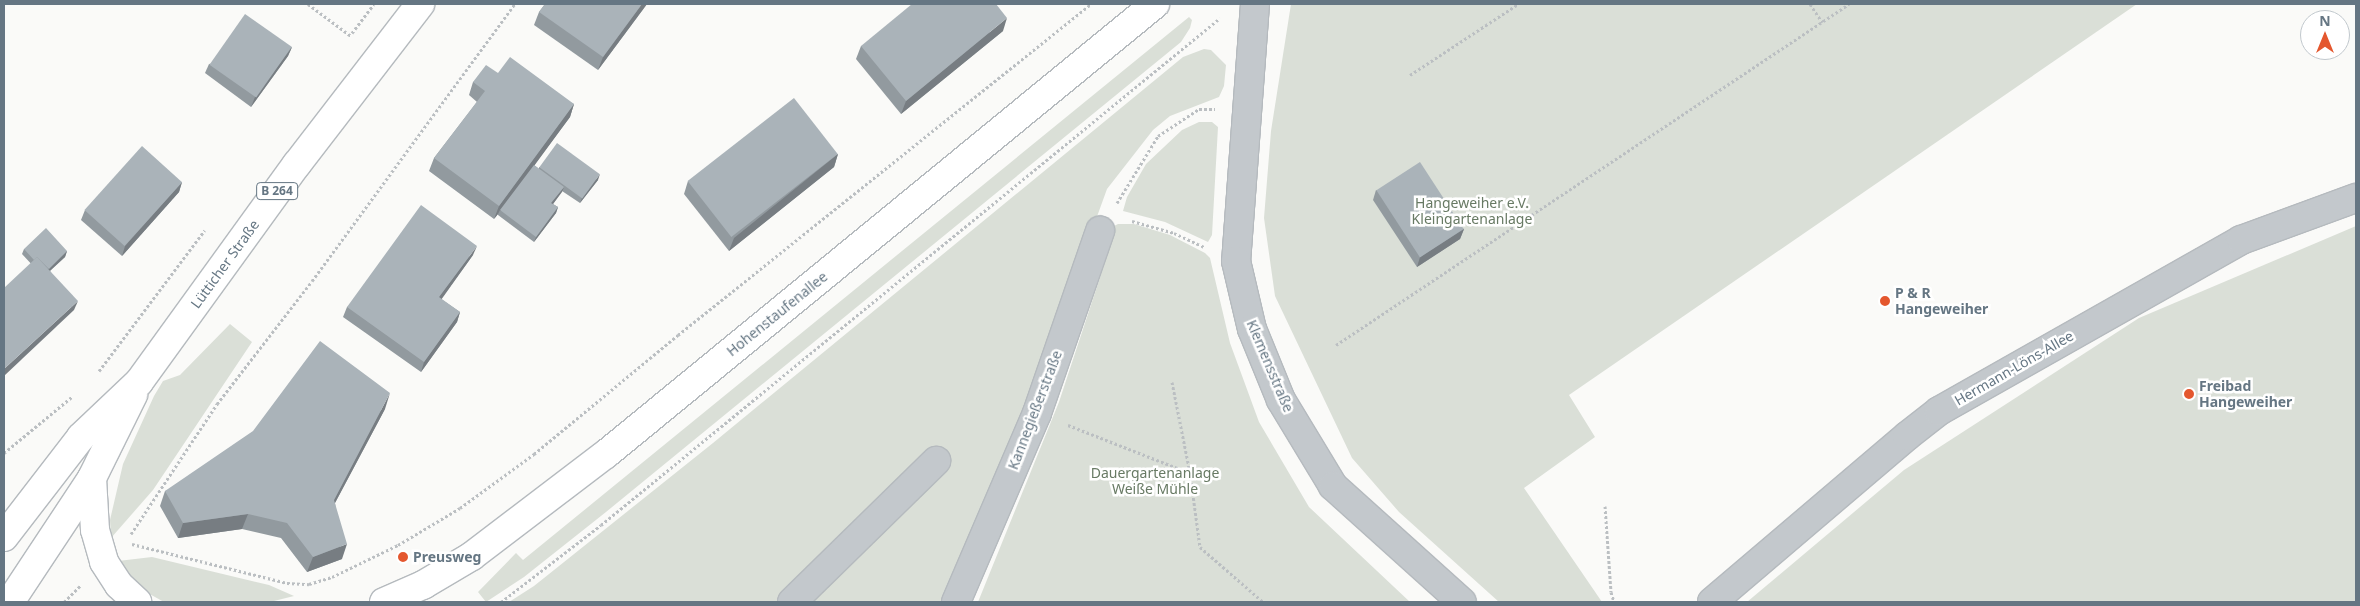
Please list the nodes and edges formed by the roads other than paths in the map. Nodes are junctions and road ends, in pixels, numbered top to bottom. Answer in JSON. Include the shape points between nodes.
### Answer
{"nodes":[{"id":1,"x":420,"y":4,"type":"edge"},
{"id":2,"x":1155,"y":4,"type":"edge"},
{"id":3,"x":1255,"y":4,"type":"edge"},
{"id":4,"x":2356,"y":198,"type":"edge"},
{"id":5,"x":1105,"y":224,"type":"road end"},
{"id":6,"x":139,"y":382,"type":"junction"},
{"id":7,"x":936,"y":461,"type":"dead end"},
{"id":8,"x":92,"y":478,"type":"junction"},
{"id":9,"x":4,"y":537,"type":"edge"},
{"id":10,"x":10,"y":602,"type":"edge"},
{"id":11,"x":137,"y":602,"type":"edge"},
{"id":12,"x":384,"y":602,"type":"edge"},
{"id":13,"x":792,"y":602,"type":"edge"},
{"id":14,"x":956,"y":602,"type":"edge"},
{"id":15,"x":1462,"y":602,"type":"edge"},
{"id":16,"x":1712,"y":602,"type":"edge"}],
"edges":[{"from":1,"to":6,"type":"main road","name":"Lütticher Straße","number":"B 264","via":[[297,164]]},
{"from":2,"to":12,"type":"main road","name":"Hohenstaufenallee","via":[[606,454],[472,556]]},
{"from":3,"to":15,"type":"street","name":"Klemensstraße","via":[[1236,261],[1252,329],[1282,400],[1333,486]]},
{"from":4,"to":16,"type":"street","name":"Hermann-Löns-Allee","via":[[2241,240],[1939,411]]},
{"from":5,"to":14,"type":"street","name":"Kannegießerstraße","via":[[1037,413]]},
{"from":6,"to":8,"type":"main road","name":"Lütticher Straße","number":"B 264"},
{"from":6,"to":9,"type":"main road","name":"Lütticher Straße","number":"B 264","via":[[81,437]]},
{"from":7,"to":13,"type":"street"},
{"from":8,"to":10,"type":"main road","name":"Lütticher Straße","number":"B 264"},
{"from":8,"to":11,"type":"main road","via":[[95,530],[104,562],[119,585]]}]}
